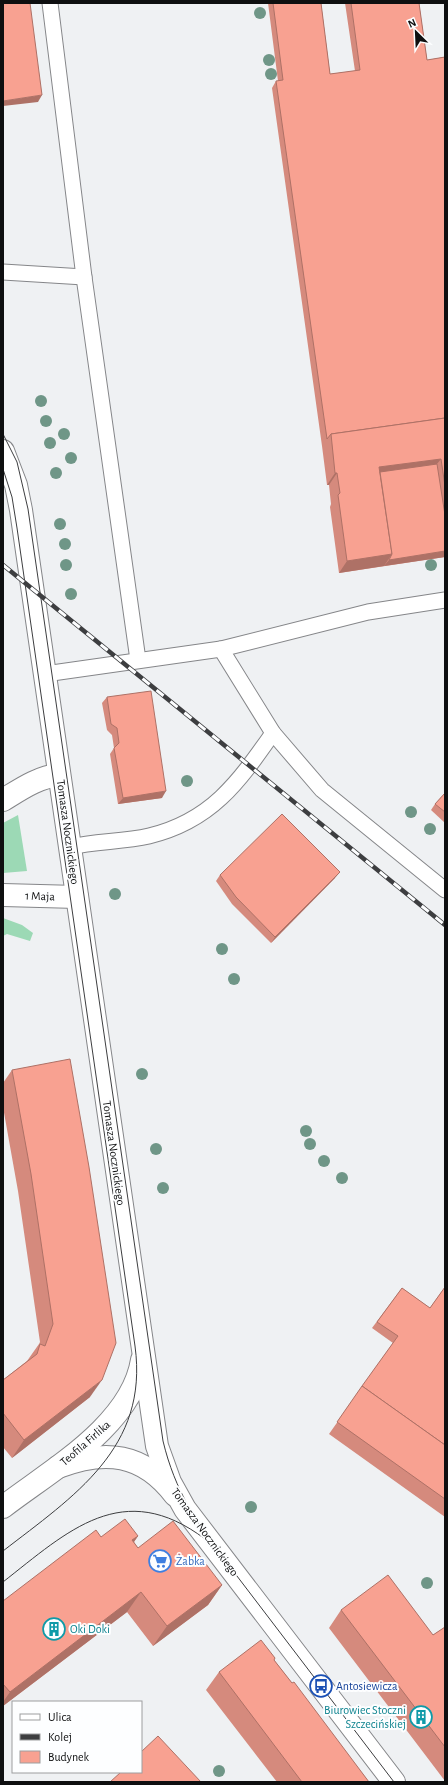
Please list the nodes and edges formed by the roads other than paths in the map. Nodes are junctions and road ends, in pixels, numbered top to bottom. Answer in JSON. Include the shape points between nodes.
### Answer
{"nodes":[{"id":1,"x":50,"y":3,"type":"edge"},
{"id":2,"x":3,"y":272,"type":"edge"},
{"id":3,"x":84,"y":277,"type":"junction"},
{"id":4,"x":5,"y":461,"type":"edge"},
{"id":5,"x":445,"y":600,"type":"edge"},
{"id":6,"x":221,"y":649,"type":"junction"},
{"id":7,"x":138,"y":660,"type":"junction"},
{"id":8,"x":45,"y":674,"type":"junction"},
{"id":9,"x":272,"y":734,"type":"junction"},
{"id":10,"x":60,"y":775,"type":"junction"},
{"id":11,"x":3,"y":800,"type":"edge"},
{"id":12,"x":70,"y":847,"type":"junction"},
{"id":13,"x":445,"y":890,"type":"edge"},
{"id":14,"x":3,"y":895,"type":"edge"},
{"id":15,"x":77,"y":898,"type":"junction"},
{"id":16,"x":143,"y":1350,"type":"junction"},
{"id":17,"x":54,"y":1469,"type":"junction"},
{"id":18,"x":3,"y":1507,"type":"edge"},
{"id":19,"x":185,"y":1509,"type":"junction"},
{"id":20,"x":394,"y":1782,"type":"edge"}],
"edges":[{"from":1,"to":3,"type":"lane"},
{"from":2,"to":3,"type":"lane"},
{"from":3,"to":7,"type":"lane"},
{"from":4,"to":8,"type":"street","name":"Tomasza Nocznickiego","via":[[20,505]]},
{"from":5,"to":6,"type":"lane","via":[[368,612]]},
{"from":6,"to":7,"type":"lane"},
{"from":6,"to":9,"type":"lane"},
{"from":7,"to":8,"type":"lane"},
{"from":8,"to":10,"type":"street","name":"Tomasza Nocznickiego"},
{"from":9,"to":12,"type":"lane","via":[[235,784],[200,816],[148,836]]},
{"from":9,"to":13,"type":"lane","via":[[322,790]]},
{"from":10,"to":11,"type":"street","via":[[30,783]]},
{"from":10,"to":12,"type":"street","name":"Tomasza Nocznickiego"},
{"from":12,"to":15,"type":"street","name":"Tomasza Nocznickiego"},
{"from":14,"to":15,"type":"street","name":"1 Maja"},
{"from":15,"to":16,"type":"street","name":"Tomasza Nocznickiego"},
{"from":16,"to":17,"type":"street","name":"Teofila Firlika","via":[[133,1387],[117,1413],[95,1436]]},
{"from":16,"to":19,"type":"street","name":"Tomasza Nocznickiego","via":[[156,1446],[170,1482]]},
{"from":17,"to":18,"type":"street","name":"Teofila Firlika"},
{"from":17,"to":19,"type":"street","name":"Teofila Firlika","via":[[103,1456],[132,1461],[154,1472]]},
{"from":19,"to":20,"type":"street","name":"Tomasza Nocznickiego"}]}
